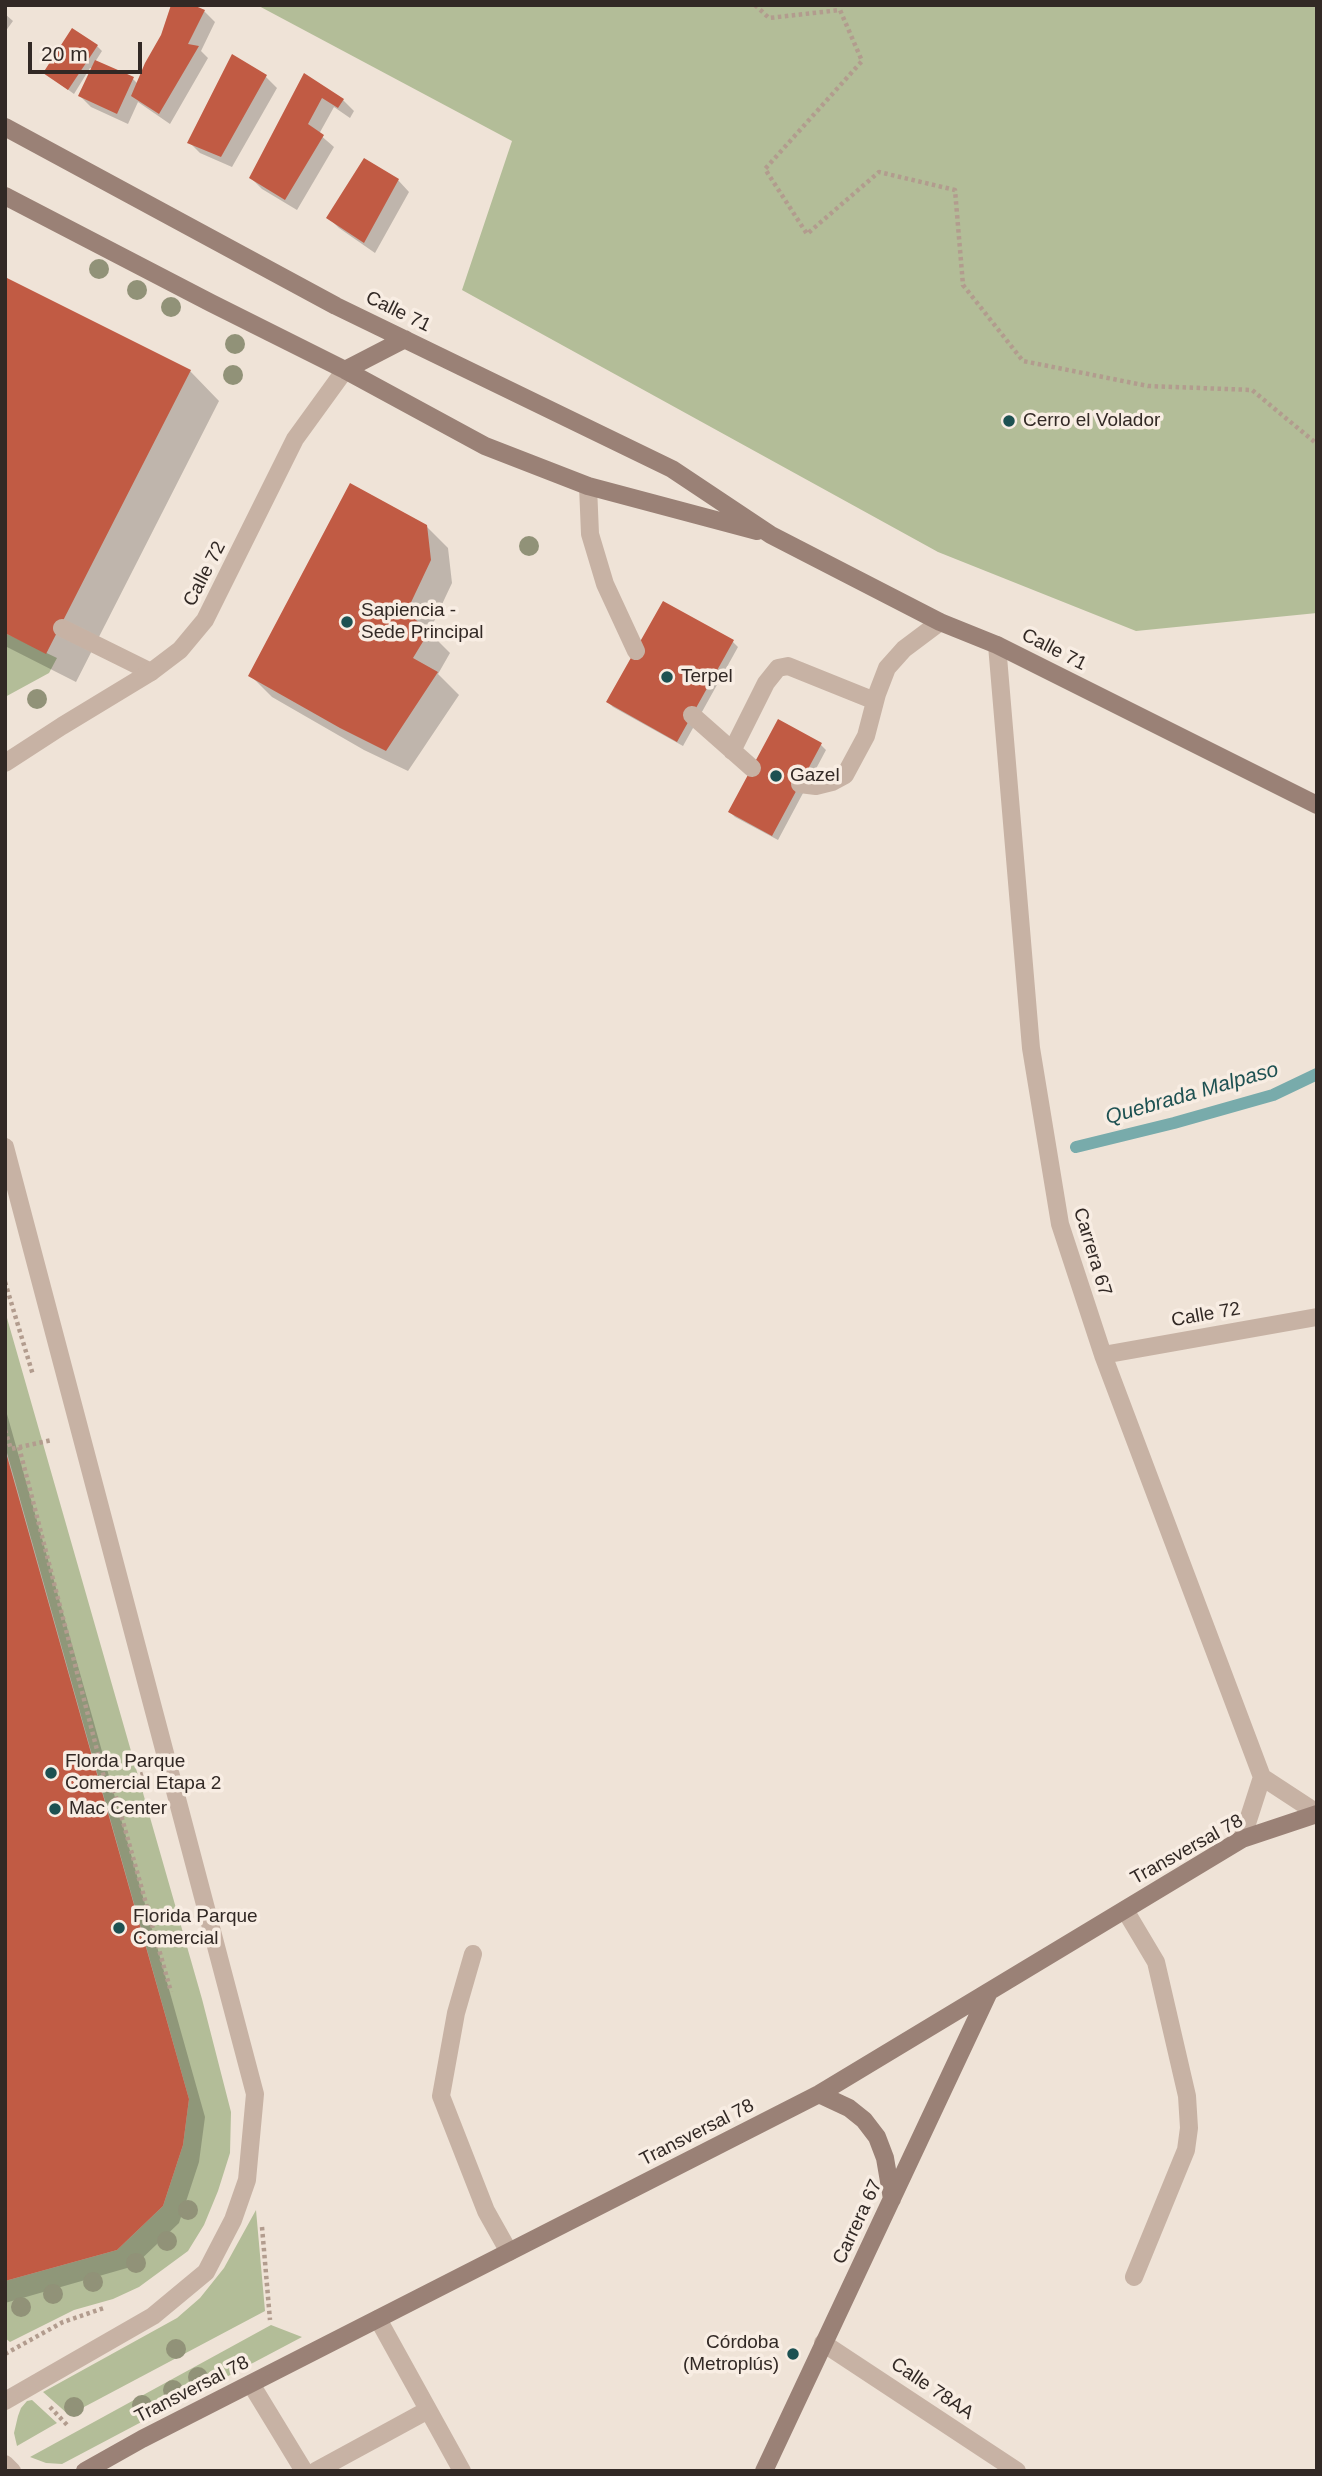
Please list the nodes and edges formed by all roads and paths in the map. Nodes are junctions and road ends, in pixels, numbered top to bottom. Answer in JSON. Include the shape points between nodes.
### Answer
{"nodes":[{"id":1,"x":755,"y":5,"type":"edge"},
{"id":2,"x":5,"y":127,"type":"edge"},
{"id":3,"x":5,"y":196,"type":"edge"},
{"id":4,"x":405,"y":338,"type":"junction"},
{"id":5,"x":345,"y":370,"type":"junction"},
{"id":6,"x":1317,"y":444,"type":"edge"},
{"id":7,"x":588,"y":486,"type":"junction"},
{"id":8,"x":771,"y":535,"type":"junction"},
{"id":9,"x":940,"y":622,"type":"junction"},
{"id":10,"x":62,"y":628,"type":"dead end"},
{"id":11,"x":998,"y":645,"type":"junction"},
{"id":12,"x":636,"y":651,"type":"dead end"},
{"id":13,"x":151,"y":672,"type":"junction"},
{"id":14,"x":876,"y":697,"type":"junction"},
{"id":15,"x":692,"y":715,"type":"dead end"},
{"id":16,"x":732,"y":751,"type":"junction"},
{"id":17,"x":5,"y":763,"type":"edge"},
{"id":18,"x":752,"y":768,"type":"dead end"},
{"id":19,"x":800,"y":784,"type":"dead end"},
{"id":20,"x":1317,"y":805,"type":"edge"},
{"id":21,"x":5,"y":1147,"type":"edge"},
{"id":22,"x":1317,"y":1317,"type":"edge"},
{"id":23,"x":1103,"y":1355,"type":"junction"},
{"id":24,"x":5,"y":1430,"type":"edge"},
{"id":25,"x":51,"y":1440,"type":"dead end"},
{"id":26,"x":19,"y":1447,"type":"junction"},
{"id":27,"x":149,"y":1773,"type":"dead end"},
{"id":28,"x":1262,"y":1777,"type":"junction"},
{"id":29,"x":112,"y":1783,"type":"junction"},
{"id":30,"x":1317,"y":1813,"type":"edge"},
{"id":31,"x":1242,"y":1839,"type":"junction"},
{"id":32,"x":1125,"y":1910,"type":"junction"},
{"id":33,"x":473,"y":1954,"type":"dead end"},
{"id":34,"x":989,"y":1992,"type":"junction"},
{"id":35,"x":170,"y":1993,"type":"dead end"},
{"id":36,"x":819,"y":2094,"type":"junction"},
{"id":37,"x":892,"y":2199,"type":"junction"},
{"id":38,"x":509,"y":2252,"type":"junction"},
{"id":39,"x":1134,"y":2277,"type":"dead end"},
{"id":40,"x":378,"y":2319,"type":"junction"},
{"id":41,"x":823,"y":2343,"type":"junction"},
{"id":42,"x":251,"y":2384,"type":"junction"},
{"id":43,"x":5,"y":2401,"type":"edge"},
{"id":44,"x":428,"y":2410,"type":"junction"},
{"id":45,"x":5,"y":2464,"type":"edge"},
{"id":46,"x":12,"y":2471,"type":"edge"},
{"id":47,"x":85,"y":2471,"type":"edge"},
{"id":48,"x":304,"y":2471,"type":"edge"},
{"id":49,"x":316,"y":2471,"type":"edge"},
{"id":50,"x":462,"y":2471,"type":"edge"},
{"id":51,"x":764,"y":2471,"type":"edge"},
{"id":52,"x":1017,"y":2471,"type":"edge"}],
"edges":[{"from":1,"to":6,"type":"path","via":[[769,18],[840,10],[862,61],[765,169],[807,234],[879,172],[955,190],[963,285],[1023,360],[1148,386],[1252,390]]},
{"from":2,"to":4,"type":"main road","name":"Calle 71","via":[[336,306]]},
{"from":3,"to":5,"type":"main road","name":"Calle 71"},
{"from":4,"to":5,"type":"main road"},
{"from":4,"to":8,"type":"main road","name":"Calle 71","via":[[672,469]]},
{"from":5,"to":7,"type":"main road","name":"Calle 71","via":[[485,446]]},
{"from":5,"to":13,"type":"street","name":"Calle 72","via":[[295,439],[205,620],[180,650]]},
{"from":7,"to":8,"type":"main road","name":"Calle 71"},
{"from":7,"to":12,"type":"street","via":[[590,534],[605,584]]},
{"from":8,"to":9,"type":"main road","name":"Calle 71"},
{"from":9,"to":11,"type":"main road","name":"Calle 71"},
{"from":9,"to":14,"type":"street","via":[[887,668]]},
{"from":10,"to":13,"type":"street"},
{"from":11,"to":20,"type":"main road","name":"Calle 71"},
{"from":11,"to":23,"type":"street","name":"Carrera 67","via":[[1031,1048],[1060,1224]]},
{"from":13,"to":17,"type":"street","name":"Calle 72"},
{"from":14,"to":16,"type":"street","via":[[788,666],[778,668]]},
{"from":14,"to":19,"type":"street","via":[[866,736],[845,775],[816,786]]},
{"from":15,"to":16,"type":"street"},
{"from":16,"to":18,"type":"street"},
{"from":21,"to":43,"type":"street","via":[[255,2094],[247,2180],[206,2272],[153,2316]]},
{"from":22,"to":23,"type":"street","name":"Calle 72"},
{"from":23,"to":28,"type":"street","name":"Carrera 67"},
{"from":24,"to":26,"type":"path","via":[[11,1449]]},
{"from":25,"to":26,"type":"path"},
{"from":26,"to":29,"type":"path","via":[[106,1785]]},
{"from":27,"to":29,"type":"path"},
{"from":28,"to":30,"type":"street"},
{"from":28,"to":31,"type":"street"},
{"from":29,"to":35,"type":"path"},
{"from":30,"to":31,"type":"main road","name":"Transversal 78"},
{"from":31,"to":32,"type":"main road","name":"Transversal 78"},
{"from":32,"to":34,"type":"main road","name":"Transversal 78"},
{"from":32,"to":39,"type":"street","via":[[1156,1962],[1187,2096],[1189,2128],[1186,2150]]},
{"from":33,"to":38,"type":"street","via":[[456,2013],[441,2096],[485,2211]]},
{"from":34,"to":36,"type":"main road","name":"Transversal 78"},
{"from":34,"to":37,"type":"main road","name":"Carrera 67"},
{"from":36,"to":37,"type":"main road","via":[[849,2108],[877,2137]]},
{"from":36,"to":38,"type":"main road","name":"Transversal 78"},
{"from":37,"to":41,"type":"main road","name":"Carrera 67"},
{"from":38,"to":40,"type":"main road","name":"Transversal 78"},
{"from":40,"to":42,"type":"main road","name":"Transversal 78"},
{"from":40,"to":44,"type":"street"},
{"from":41,"to":51,"type":"main road","name":"Carrera 67"},
{"from":41,"to":52,"type":"street","name":"Calle 78AA"},
{"from":42,"to":47,"type":"main road","name":"Transversal 78"},
{"from":42,"to":48,"type":"street"},
{"from":44,"to":49,"type":"street"},
{"from":44,"to":50,"type":"street"},
{"from":45,"to":46,"type":"street"}]}
